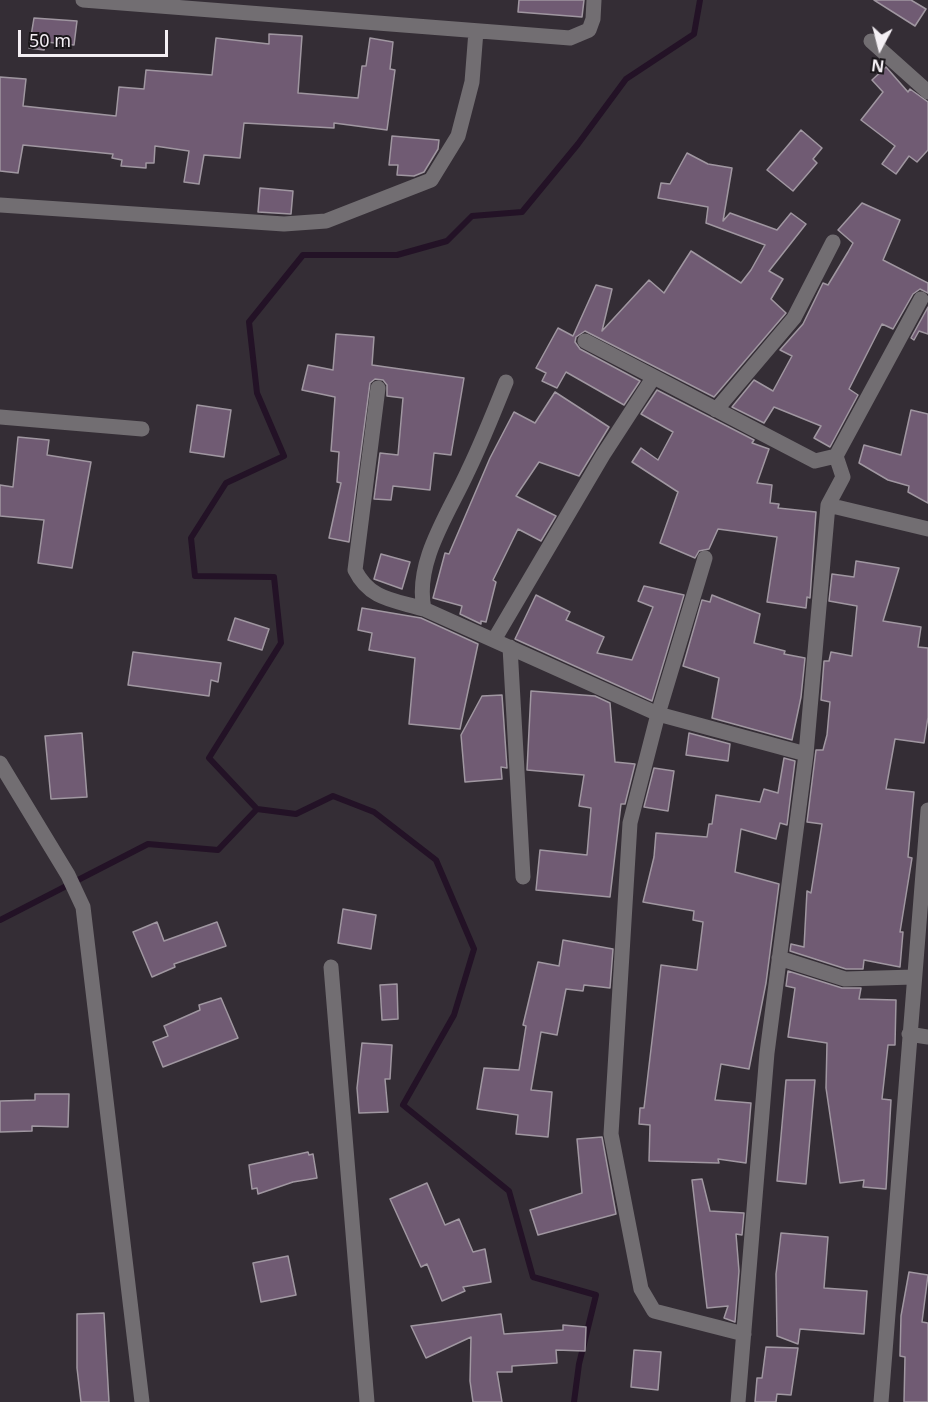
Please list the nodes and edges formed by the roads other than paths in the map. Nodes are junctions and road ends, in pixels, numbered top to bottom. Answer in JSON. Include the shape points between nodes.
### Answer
{"nodes":[{"id":1,"x":82,"y":0,"type":"edge"},
{"id":2,"x":594,"y":0,"type":"edge"},
{"id":3,"x":476,"y":31,"type":"junction"},
{"id":4,"x":871,"y":41,"type":"dead end"},
{"id":5,"x":928,"y":92,"type":"edge"},
{"id":6,"x":0,"y":205,"type":"edge"},
{"id":7,"x":833,"y":242,"type":"dead end"},
{"id":8,"x":921,"y":299,"type":"dead end"},
{"id":9,"x":585,"y":341,"type":"dead end"},
{"id":10,"x":653,"y":378,"type":"junction"},
{"id":11,"x":506,"y":382,"type":"dead end"},
{"id":12,"x":378,"y":388,"type":"dead end"},
{"id":13,"x":716,"y":410,"type":"junction"},
{"id":14,"x":0,"y":417,"type":"edge"},
{"id":15,"x":142,"y":429,"type":"dead end"},
{"id":16,"x":836,"y":456,"type":"junction"},
{"id":17,"x":828,"y":505,"type":"junction"},
{"id":18,"x":928,"y":529,"type":"edge"},
{"id":19,"x":705,"y":558,"type":"dead end"},
{"id":20,"x":424,"y":609,"type":"junction"},
{"id":21,"x":494,"y":640,"type":"junction"},
{"id":22,"x":510,"y":647,"type":"junction"},
{"id":23,"x":658,"y":714,"type":"junction"},
{"id":24,"x":806,"y":754,"type":"junction"},
{"id":25,"x":0,"y":763,"type":"edge"},
{"id":26,"x":928,"y":810,"type":"edge"},
{"id":27,"x":523,"y":877,"type":"dead end"},
{"id":28,"x":779,"y":958,"type":"junction"},
{"id":29,"x":331,"y":967,"type":"dead end"},
{"id":30,"x":914,"y":977,"type":"junction"},
{"id":31,"x":909,"y":1034,"type":"junction"},
{"id":32,"x":928,"y":1037,"type":"edge"},
{"id":33,"x":744,"y":1334,"type":"junction"},
{"id":34,"x":363,"y":1400,"type":"edge"},
{"id":35,"x":142,"y":1402,"type":"edge"},
{"id":36,"x":738,"y":1402,"type":"edge"},
{"id":37,"x":881,"y":1402,"type":"edge"}],
"edges":[{"from":1,"to":3,"type":"street"},
{"from":2,"to":3,"type":"street","via":[[589,30],[570,38]]},
{"from":3,"to":6,"type":"street","via":[[471,82],[458,136],[436,173],[430,180],[326,221],[284,224]]},
{"from":4,"to":5,"type":"street"},
{"from":7,"to":13,"type":"street","via":[[794,318]]},
{"from":8,"to":16,"type":"street"},
{"from":9,"to":10,"type":"street"},
{"from":10,"to":13,"type":"street"},
{"from":10,"to":21,"type":"street"},
{"from":11,"to":20,"type":"street","via":[[430,552],[421,591]]},
{"from":12,"to":20,"type":"street","via":[[355,570],[373,593]]},
{"from":13,"to":16,"type":"street","via":[[815,461]]},
{"from":14,"to":15,"type":"street"},
{"from":16,"to":17,"type":"street","via":[[843,477]]},
{"from":17,"to":18,"type":"street"},
{"from":17,"to":24,"type":"street"},
{"from":19,"to":23,"type":"street"},
{"from":20,"to":21,"type":"street"},
{"from":21,"to":22,"type":"street"},
{"from":22,"to":23,"type":"street"},
{"from":22,"to":27,"type":"street"},
{"from":23,"to":24,"type":"street"},
{"from":23,"to":33,"type":"street","via":[[630,823],[611,1134],[641,1289],[654,1311]]},
{"from":24,"to":28,"type":"street"},
{"from":25,"to":35,"type":"street","via":[[83,907]]},
{"from":26,"to":30,"type":"street"},
{"from":28,"to":30,"type":"street","via":[[845,979]]},
{"from":28,"to":33,"type":"street","via":[[767,1053]]},
{"from":29,"to":34,"type":"street"},
{"from":30,"to":31,"type":"street"},
{"from":31,"to":32,"type":"street"},
{"from":31,"to":37,"type":"street"},
{"from":33,"to":36,"type":"street"}]}
